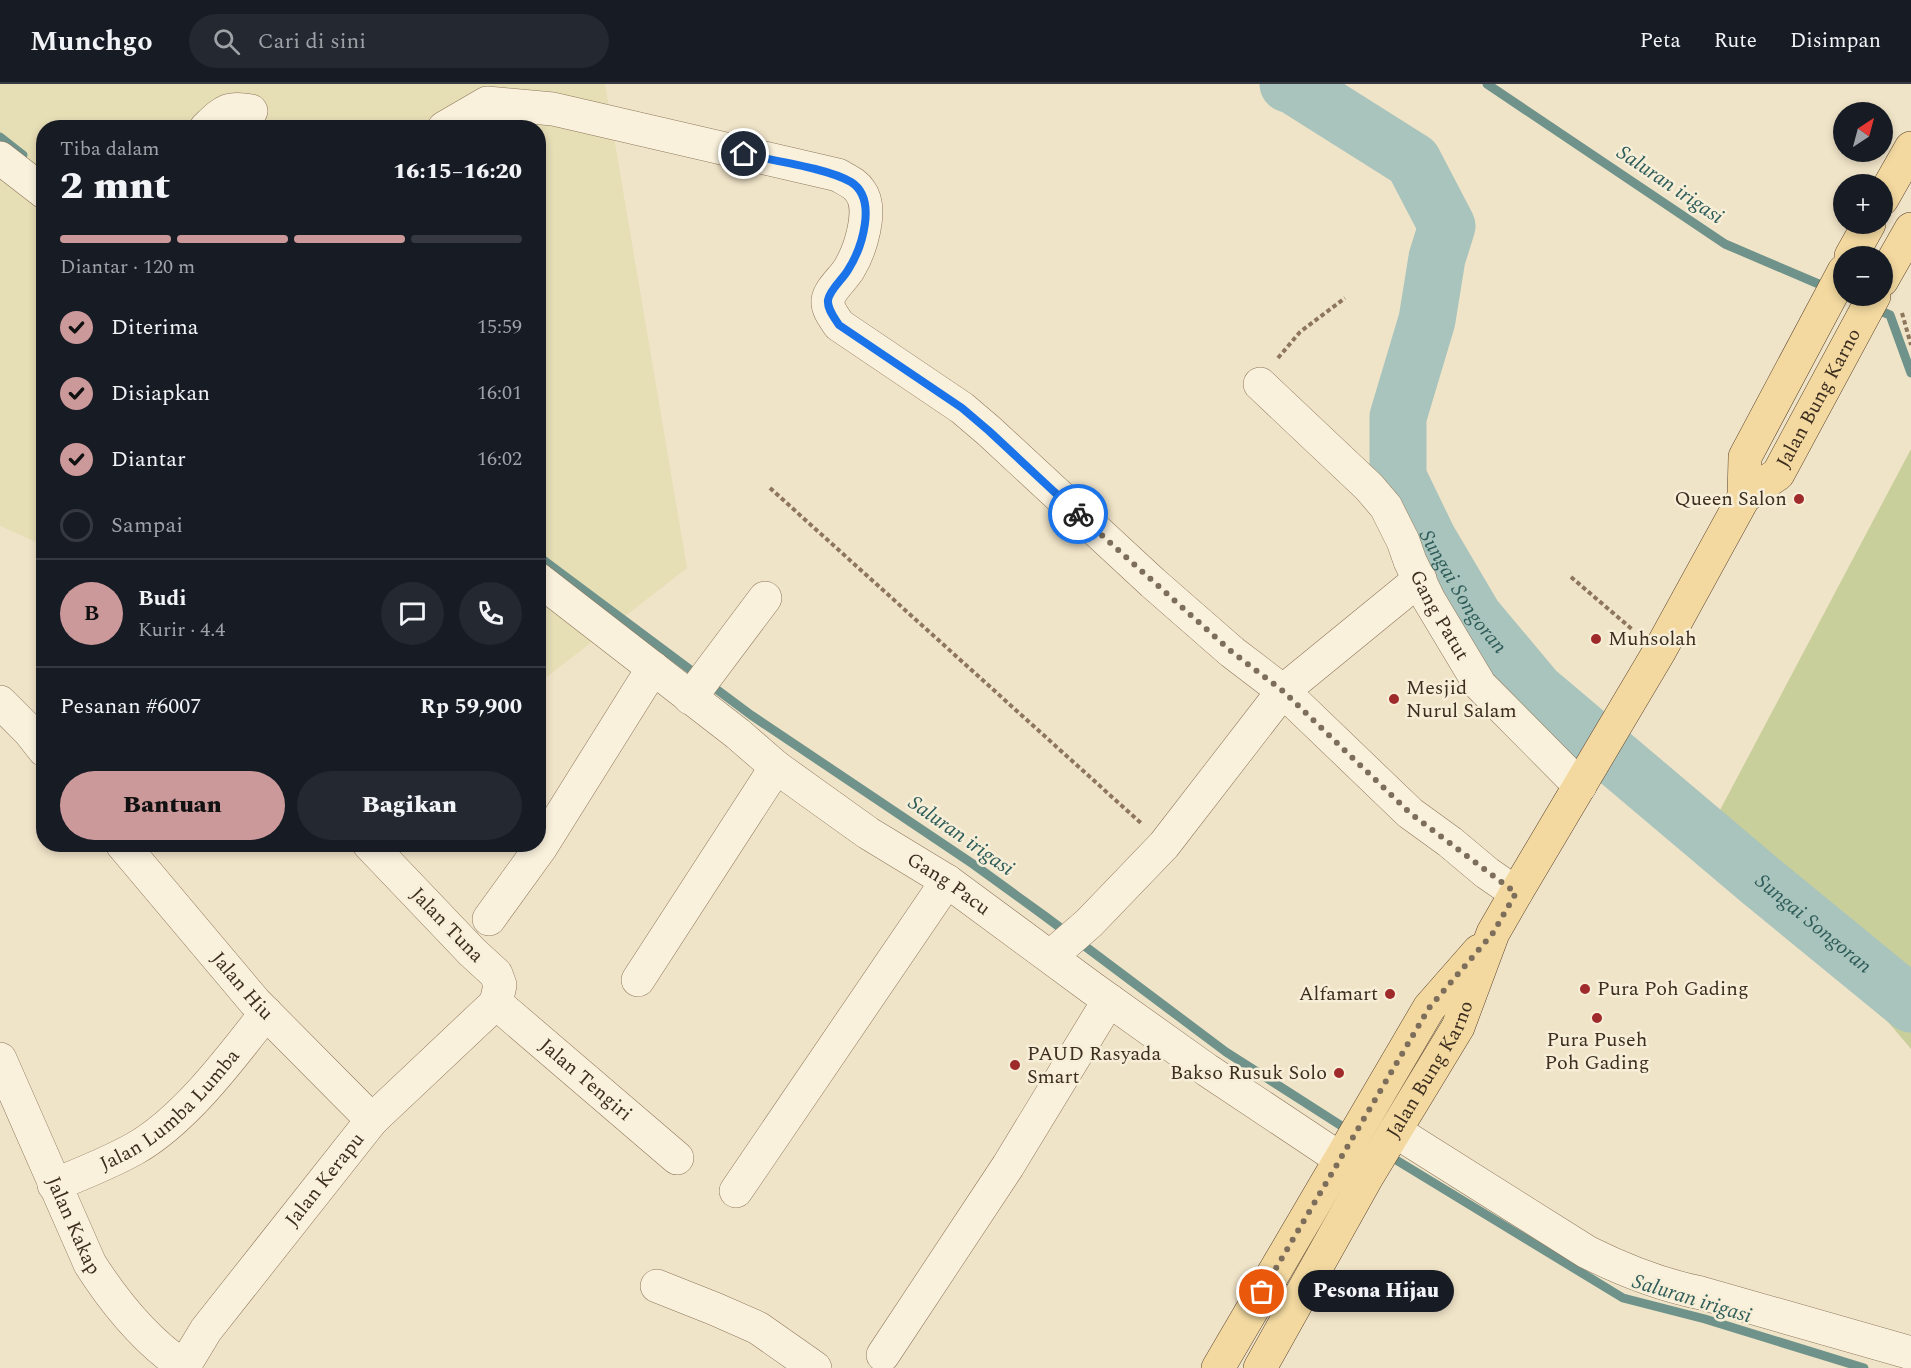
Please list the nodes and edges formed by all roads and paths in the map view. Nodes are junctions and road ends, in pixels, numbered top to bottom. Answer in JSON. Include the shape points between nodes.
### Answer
{"nodes":[{"id":1,"x":250,"y":111,"type":"dead end"},
{"id":2,"x":215,"y":120,"type":"edge"},
{"id":3,"x":459,"y":120,"type":"edge"},
{"id":4,"x":1911,"y":148,"type":"edge"},
{"id":5,"x":0,"y":158,"type":"edge"},
{"id":6,"x":1893,"y":180,"type":"edge"},
{"id":7,"x":36,"y":186,"type":"edge"},
{"id":8,"x":1911,"y":229,"type":"edge"},
{"id":9,"x":1893,"y":261,"type":"edge"},
{"id":10,"x":1833,"y":291,"type":"edge"},
{"id":11,"x":1345,"y":298,"type":"dead end"},
{"id":12,"x":1867,"y":308,"type":"edge"},
{"id":13,"x":1260,"y":384,"type":"joint"},
{"id":14,"x":770,"y":488,"type":"dead end"},
{"id":15,"x":1744,"y":497,"type":"junction"},
{"id":16,"x":1571,"y":577,"type":"dead end"},
{"id":17,"x":1420,"y":579,"type":"junction"},
{"id":18,"x":546,"y":585,"type":"edge"},
{"id":19,"x":765,"y":598,"type":"dead end"},
{"id":20,"x":1659,"y":652,"type":"junction"},
{"id":21,"x":653,"y":668,"type":"junction"},
{"id":22,"x":699,"y":684,"type":"junction"},
{"id":23,"x":1283,"y":691,"type":"junction"},
{"id":24,"x":0,"y":702,"type":"edge"},
{"id":25,"x":36,"y":736,"type":"edge"},
{"id":26,"x":776,"y":767,"type":"junction"},
{"id":27,"x":1586,"y":777,"type":"junction"},
{"id":28,"x":546,"y":842,"type":"edge"},
{"id":29,"x":1164,"y":844,"type":"junction"},
{"id":30,"x":129,"y":852,"type":"edge"},
{"id":31,"x":377,"y":852,"type":"edge"},
{"id":32,"x":539,"y":852,"type":"edge"},
{"id":33,"x":947,"y":881,"type":"junction"},
{"id":34,"x":1516,"y":893,"type":"junction"},
{"id":35,"x":489,"y":920,"type":"dead end"},
{"id":36,"x":1493,"y":933,"type":"junction"},
{"id":37,"x":1058,"y":950,"type":"junction"},
{"id":38,"x":638,"y":980,"type":"dead end"},
{"id":39,"x":1109,"y":1000,"type":"junction"},
{"id":40,"x":491,"y":1007,"type":"junction"},
{"id":41,"x":266,"y":1013,"type":"junction"},
{"id":42,"x":0,"y":1059,"type":"edge"},
{"id":43,"x":372,"y":1120,"type":"junction"},
{"id":44,"x":1381,"y":1154,"type":"junction"},
{"id":45,"x":1342,"y":1156,"type":"junction"},
{"id":46,"x":677,"y":1158,"type":"dead end"},
{"id":47,"x":54,"y":1185,"type":"junction"},
{"id":48,"x":736,"y":1191,"type":"dead end"},
{"id":49,"x":657,"y":1286,"type":"dead end"},
{"id":50,"x":1911,"y":1353,"type":"edge"},
{"id":51,"x":884,"y":1355,"type":"dead end"},
{"id":52,"x":183,"y":1367,"type":"edge"},
{"id":53,"x":815,"y":1368,"type":"edge"},
{"id":54,"x":1218,"y":1368,"type":"edge"},
{"id":55,"x":1260,"y":1368,"type":"edge"}],
"edges":[{"from":1,"to":2,"type":"street","via":[[234,108]]},
{"from":3,"to":23,"type":"street","via":[[488,104],[553,109],[838,176],[853,183],[862,192],[867,206],[864,230],[850,268],[828,299],[828,308],[839,325],[962,408],[1153,583]]},
{"from":4,"to":6,"type":"main road"},
{"from":5,"to":7,"type":"street"},
{"from":8,"to":9,"type":"main road"},
{"from":10,"to":15,"type":"main road","via":[[1745,457]]},
{"from":11,"to":13,"type":"path","via":[[1300,332]]},
{"from":12,"to":15,"type":"main road","name":"Jalan Bung Karno","via":[[1778,474]]},
{"from":13,"to":17,"type":"street","name":"Gang Patut","via":[[1386,507]]},
{"from":14,"to":29,"type":"path"},
{"from":15,"to":20,"type":"main road","name":"Jalan Bung Karno"},
{"from":16,"to":20,"type":"path"},
{"from":17,"to":23,"type":"street"},
{"from":17,"to":27,"type":"street","name":"Gang Patut","via":[[1480,685]]},
{"from":18,"to":21,"type":"street","name":"Gang Pacu"},
{"from":19,"to":22,"type":"street"},
{"from":20,"to":27,"type":"main road","name":"Jalan Bung Karno"},
{"from":21,"to":22,"type":"street","name":"Gang Pacu"},
{"from":21,"to":28,"type":"street"},
{"from":22,"to":26,"type":"street","name":"Gang Pacu"},
{"from":23,"to":29,"type":"street"},
{"from":23,"to":34,"type":"street","via":[[1410,813]]},
{"from":24,"to":25,"type":"street"},
{"from":26,"to":33,"type":"street","name":"Gang Pacu","via":[[868,833]]},
{"from":26,"to":38,"type":"street"},
{"from":27,"to":34,"type":"main road","name":"Jalan Bung Karno"},
{"from":29,"to":37,"type":"street"},
{"from":30,"to":41,"type":"street","name":"Jalan Hiu"},
{"from":31,"to":40,"type":"street","name":"Jalan Tuna","via":[[496,974],[500,986]]},
{"from":32,"to":35,"type":"street"},
{"from":33,"to":37,"type":"street","name":"Gang Pacu","via":[[1011,929]]},
{"from":33,"to":48,"type":"street"},
{"from":34,"to":36,"type":"main road","name":"Jalan Bung Karno"},
{"from":36,"to":44,"type":"main road","name":"Jalan Bung Karno","via":[[1458,1027]]},
{"from":36,"to":45,"type":"main road","via":[[1429,1008]]},
{"from":37,"to":39,"type":"street","name":"Gang Pacu"},
{"from":39,"to":45,"type":"street","name":"Gang Pacu"},
{"from":39,"to":51,"type":"street","via":[[1008,1166]]},
{"from":40,"to":43,"type":"street","name":"Jalan Kerapu"},
{"from":40,"to":46,"type":"street","name":"Jalan Tengiri"},
{"from":41,"to":43,"type":"street","name":"Jalan Hiu"},
{"from":41,"to":47,"type":"street","name":"Jalan Lumba Lumba","via":[[204,1088],[159,1131],[135,1148]]},
{"from":42,"to":47,"type":"street","name":"Jalan Kakap"},
{"from":43,"to":52,"type":"street","name":"Jalan Kerapu","via":[[206,1330]]},
{"from":44,"to":45,"type":"street","name":"Gang Pacu"},
{"from":44,"to":50,"type":"street","name":"Gang Pacu","via":[[1618,1268]]},
{"from":44,"to":55,"type":"main road","name":"Jalan Bung Karno"},
{"from":45,"to":54,"type":"main road"},
{"from":47,"to":52,"type":"street","name":"Jalan Kakap","via":[[106,1290],[147,1336]]},
{"from":49,"to":53,"type":"street","via":[[758,1328]]}]}
